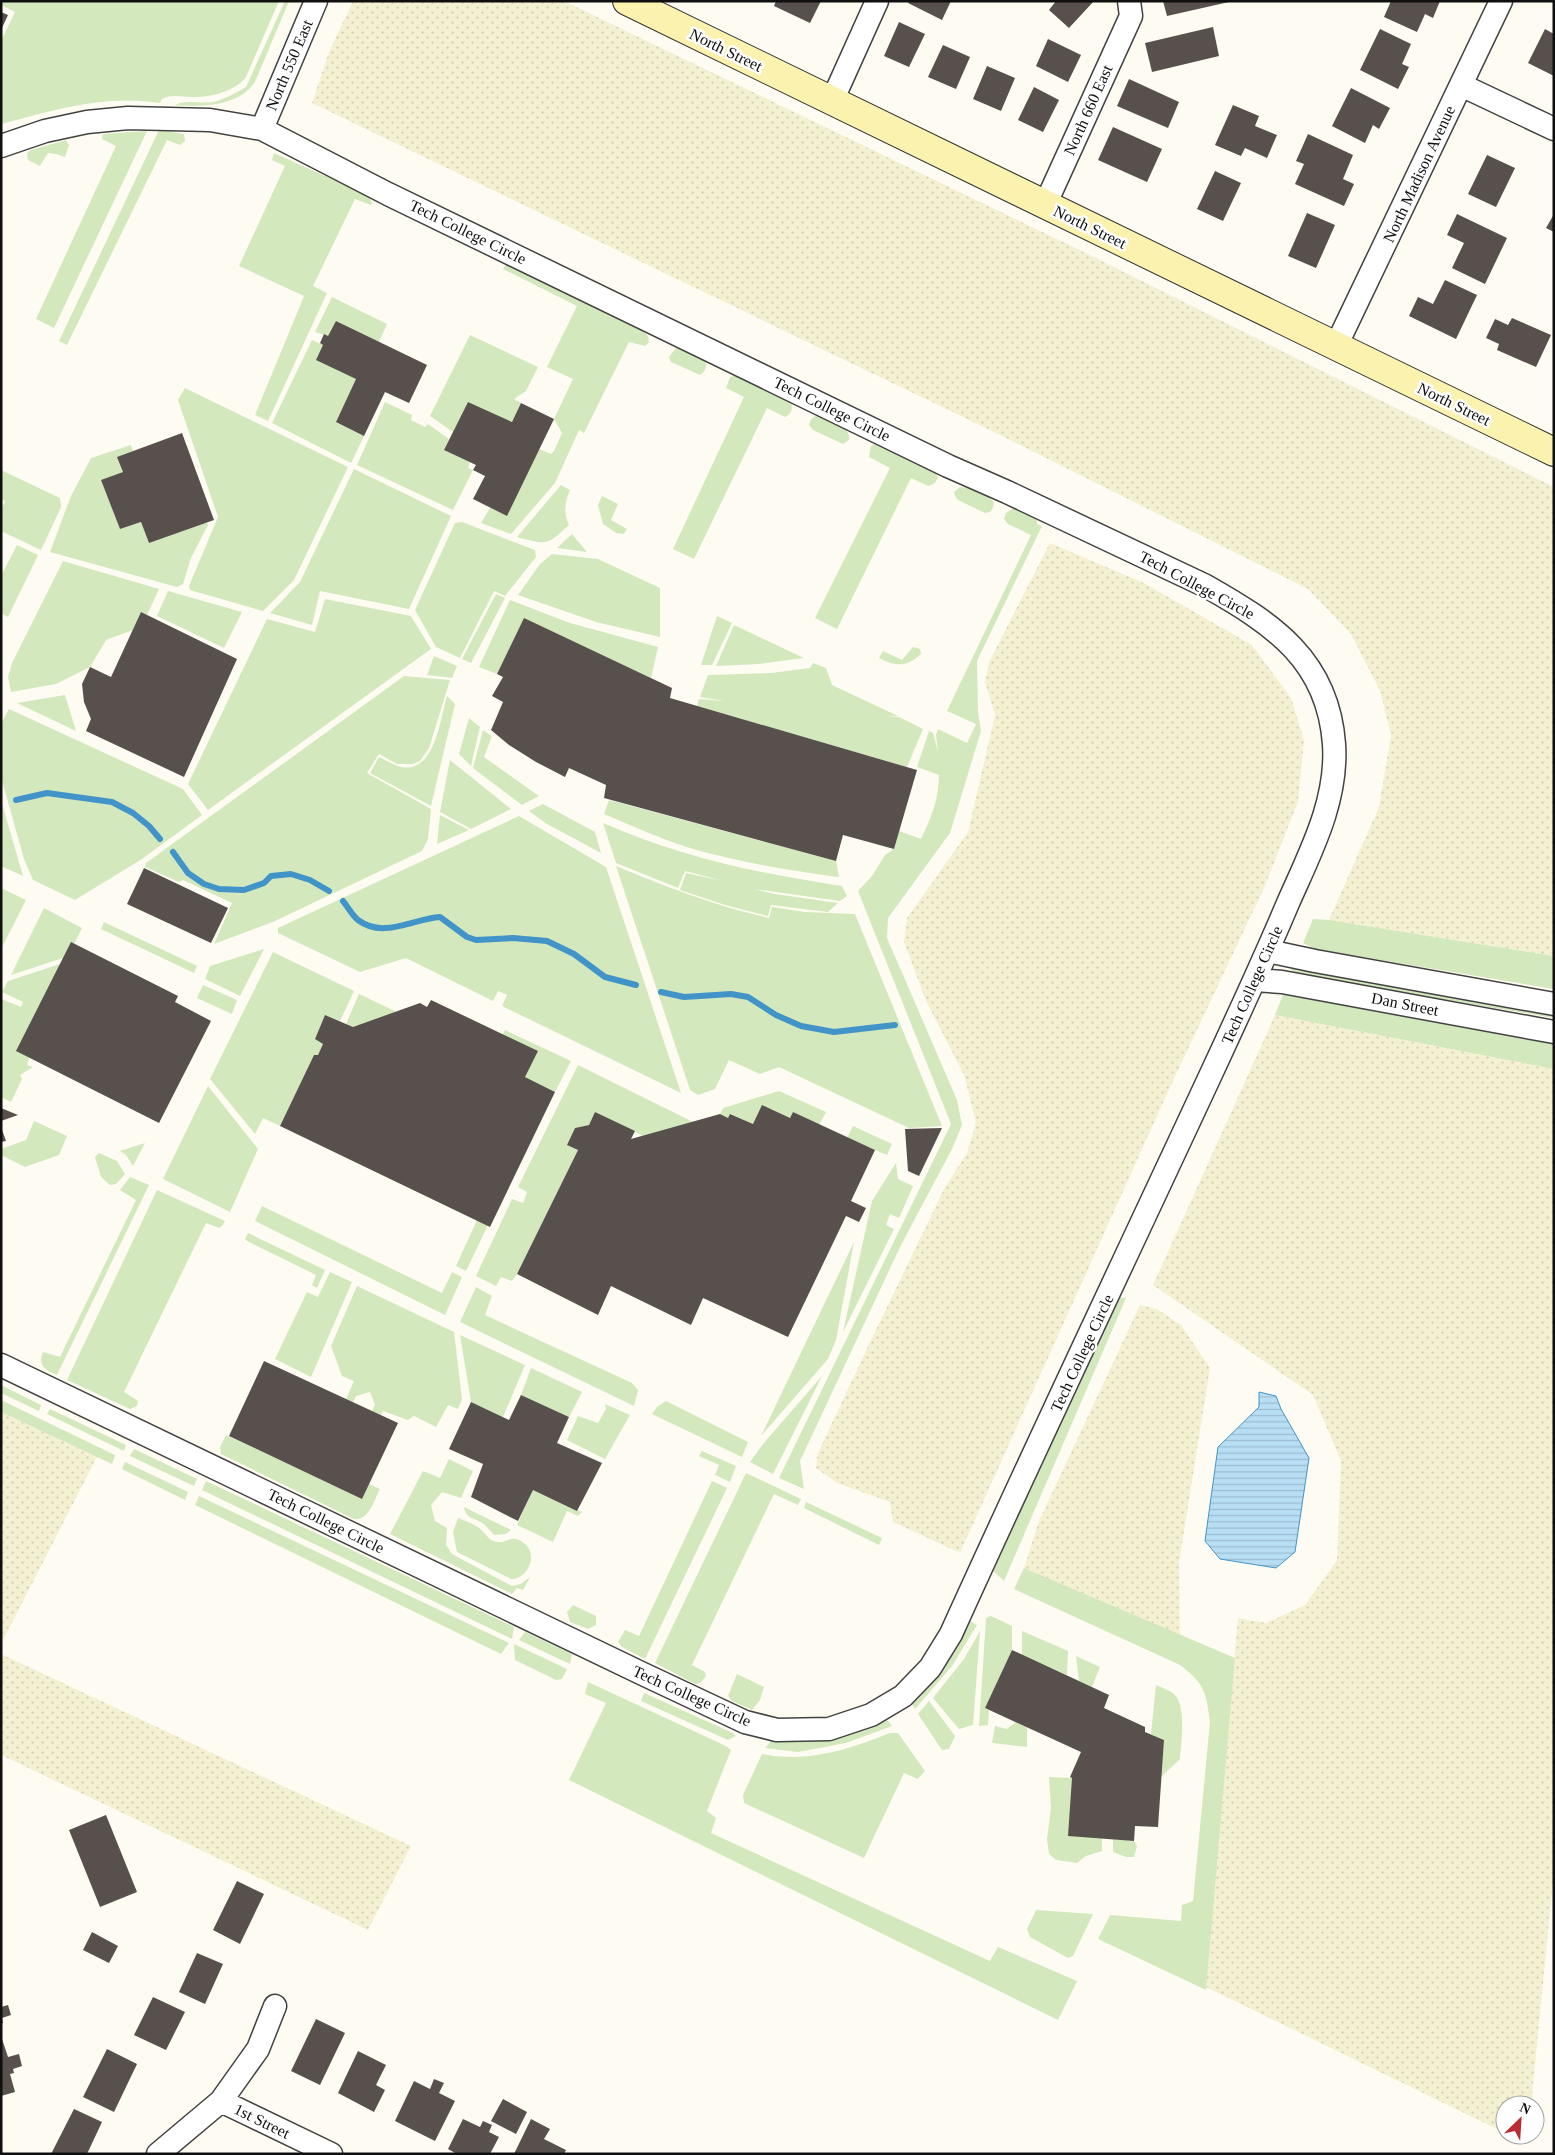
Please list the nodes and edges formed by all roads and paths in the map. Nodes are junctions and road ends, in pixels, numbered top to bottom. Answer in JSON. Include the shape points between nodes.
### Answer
{"nodes":[{"id":1,"x":316,"y":1,"type":"edge"},
{"id":2,"x":627,"y":1,"type":"edge"},
{"id":3,"x":877,"y":1,"type":"edge"},
{"id":4,"x":1501,"y":1,"type":"edge"},
{"id":5,"x":1130,"y":8,"type":"edge"},
{"id":6,"x":1461,"y":85,"type":"junction"},
{"id":7,"x":832,"y":101,"type":"junction"},
{"id":8,"x":262,"y":129,"type":"junction"},
{"id":9,"x":1554,"y":129,"type":"edge"},
{"id":10,"x":1,"y":146,"type":"edge"},
{"id":11,"x":1045,"y":205,"type":"junction"},
{"id":12,"x":1336,"y":346,"type":"junction"},
{"id":13,"x":1554,"y":452,"type":"edge"},
{"id":14,"x":1268,"y":951,"type":"junction"},
{"id":15,"x":1255,"y":980,"type":"junction"},
{"id":16,"x":1554,"y":1004,"type":"edge"},
{"id":17,"x":1554,"y":1032,"type":"edge"},
{"id":18,"x":1,"y":1365,"type":"edge"},
{"id":19,"x":275,"y":2006,"type":"dead end"},
{"id":20,"x":221,"y":2101,"type":"junction"},
{"id":21,"x":158,"y":2154,"type":"edge"},
{"id":22,"x":331,"y":2154,"type":"edge"}],
"edges":[{"from":1,"to":8,"type":"street","name":"North 550 East"},
{"from":2,"to":7,"type":"main road","name":"North Street"},
{"from":3,"to":7,"type":"street"},
{"from":4,"to":6,"type":"street","name":"North Madison Avenue"},
{"from":5,"to":11,"type":"street","name":"North 660 East"},
{"from":6,"to":9,"type":"street"},
{"from":6,"to":12,"type":"street","name":"North Madison Avenue"},
{"from":7,"to":11,"type":"main road","name":"North Street"},
{"from":8,"to":10,"type":"street","name":"Tech College Circle","via":[[210,120],[128,118],[45,131]]},
{"from":8,"to":14,"type":"street","name":"Tech College Circle","via":[[396,198],[948,466],[1206,586],[1275,629],[1294,648],[1318,684],[1331,720],[1334,768],[1322,826]]},
{"from":11,"to":12,"type":"main road","name":"North Street"},
{"from":12,"to":13,"type":"main road","name":"North Street"},
{"from":14,"to":15,"type":"street","name":"Tech College Circle"},
{"from":14,"to":16,"type":"street","name":"Dan Street"},
{"from":15,"to":17,"type":"street","name":"Dan Street","via":[[1282,982]]},
{"from":15,"to":18,"type":"street","name":"Tech College Circle","via":[[951,1634],[930,1668],[903,1696],[871,1715],[829,1729],[777,1730],[745,1722]]},
{"from":19,"to":20,"type":"street","via":[[258,2049]]},
{"from":20,"to":21,"type":"street"},
{"from":20,"to":22,"type":"street","name":"1st Street"}]}
